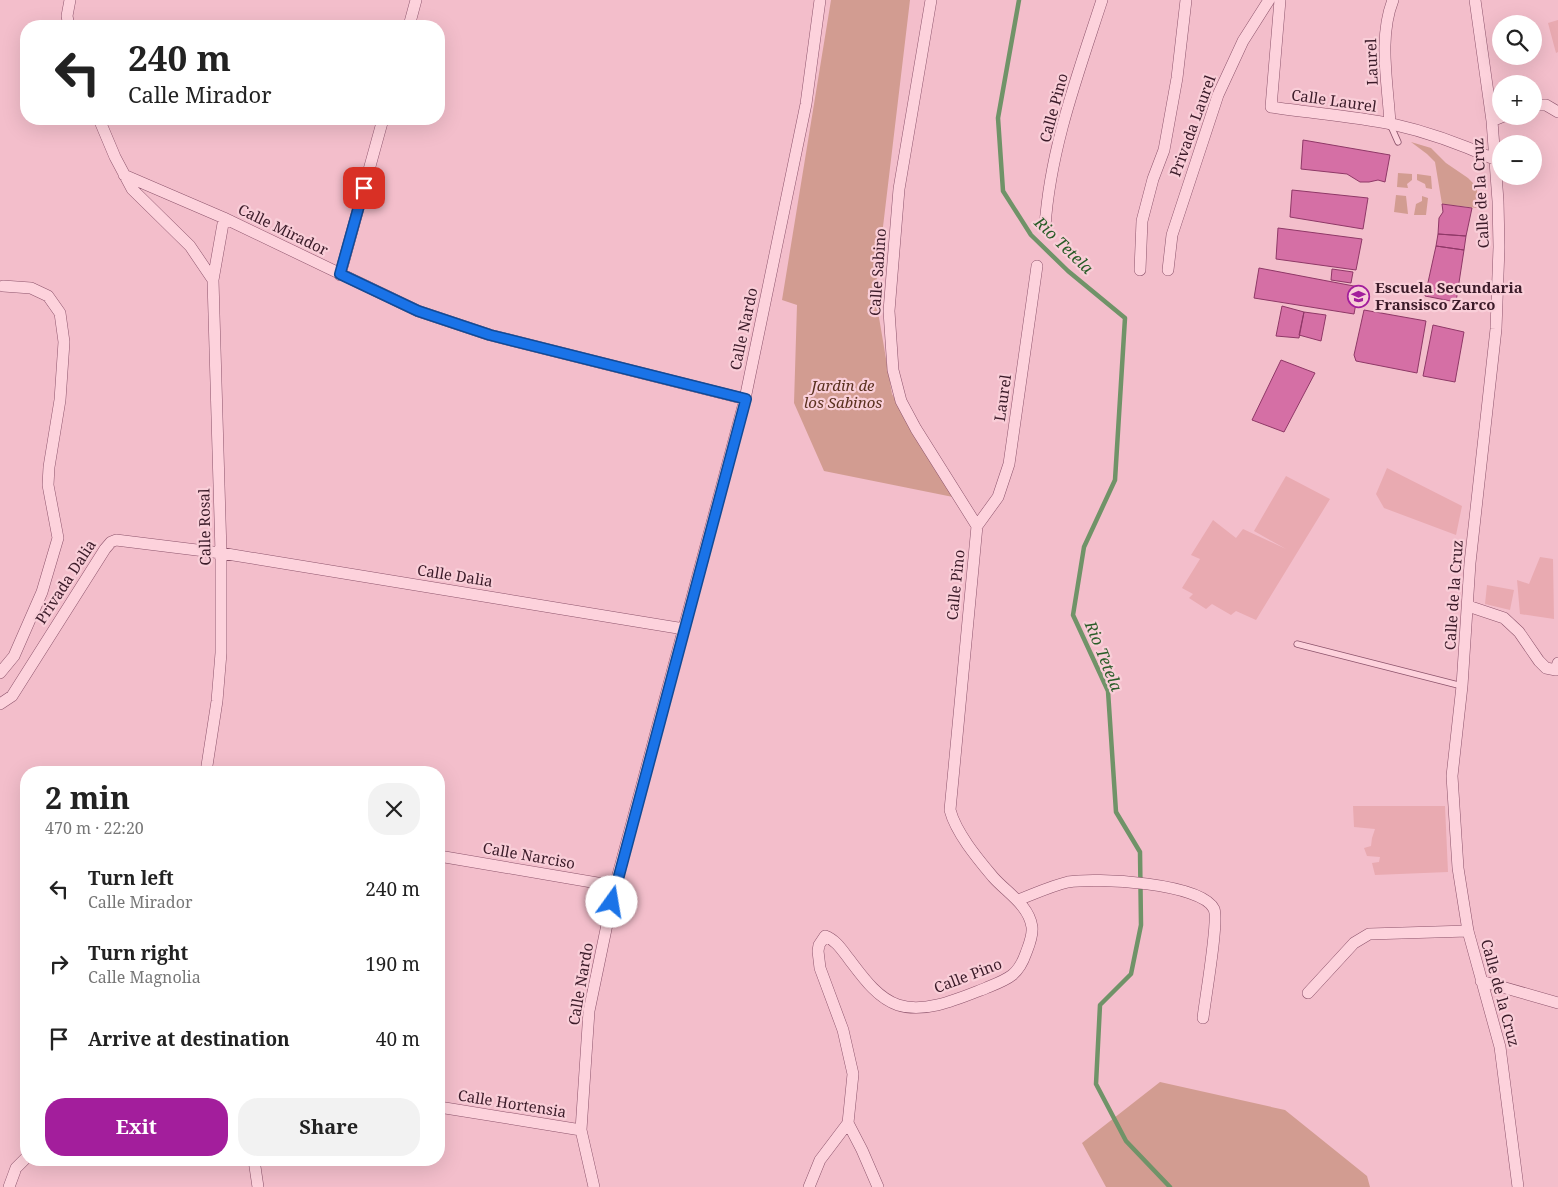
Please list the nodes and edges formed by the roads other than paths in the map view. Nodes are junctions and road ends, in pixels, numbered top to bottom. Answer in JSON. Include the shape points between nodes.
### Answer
{"nodes":[{"id":1,"x":70,"y":0,"type":"edge"},
{"id":2,"x":416,"y":0,"type":"edge"},
{"id":3,"x":820,"y":0,"type":"edge"},
{"id":4,"x":931,"y":0,"type":"edge"},
{"id":5,"x":1102,"y":0,"type":"edge"},
{"id":6,"x":1186,"y":0,"type":"edge"},
{"id":7,"x":1270,"y":0,"type":"edge"},
{"id":8,"x":1280,"y":0,"type":"edge"},
{"id":9,"x":1393,"y":0,"type":"edge"},
{"id":10,"x":1475,"y":0,"type":"edge"},
{"id":11,"x":68,"y":20,"type":"edge"},
{"id":12,"x":411,"y":20,"type":"edge"},
{"id":13,"x":1542,"y":105,"type":"edge"},
{"id":14,"x":1558,"y":112,"type":"edge"},
{"id":15,"x":1492,"y":121,"type":"edge"},
{"id":16,"x":1390,"y":124,"type":"junction"},
{"id":17,"x":102,"y":125,"type":"edge"},
{"id":18,"x":381,"y":125,"type":"edge"},
{"id":19,"x":1398,"y":142,"type":"dead end"},
{"id":20,"x":1492,"y":158,"type":"edge"},
{"id":21,"x":124,"y":175,"type":"junction"},
{"id":22,"x":1496,"y":185,"type":"edge"},
{"id":23,"x":224,"y":218,"type":"junction"},
{"id":24,"x":1046,"y":227,"type":"dead end"},
{"id":25,"x":1038,"y":266,"type":"dead end"},
{"id":26,"x":1140,"y":270,"type":"dead end"},
{"id":27,"x":1168,"y":270,"type":"dead end"},
{"id":28,"x":340,"y":274,"type":"junction"},
{"id":29,"x":213,"y":280,"type":"junction"},
{"id":30,"x":3,"y":286,"type":"dead end"},
{"id":31,"x":746,"y":399,"type":"junction"},
{"id":32,"x":978,"y":526,"type":"junction"},
{"id":33,"x":221,"y":554,"type":"junction"},
{"id":34,"x":1468,"y":606,"type":"junction"},
{"id":35,"x":684,"y":629,"type":"junction"},
{"id":36,"x":1296,"y":644,"type":"dead end"},
{"id":37,"x":1557,"y":669,"type":"edge"},
{"id":38,"x":0,"y":673,"type":"edge"},
{"id":39,"x":1462,"y":686,"type":"junction"},
{"id":40,"x":0,"y":704,"type":"edge"},
{"id":41,"x":207,"y":766,"type":"edge"},
{"id":42,"x":445,"y":857,"type":"edge"},
{"id":43,"x":615,"y":886,"type":"junction"},
{"id":44,"x":1018,"y":900,"type":"junction"},
{"id":45,"x":1468,"y":931,"type":"junction"},
{"id":46,"x":1481,"y":981,"type":"junction"},
{"id":47,"x":1308,"y":993,"type":"dead end"},
{"id":48,"x":1558,"y":1003,"type":"edge"},
{"id":49,"x":1203,"y":1018,"type":"dead end"},
{"id":50,"x":445,"y":1108,"type":"edge"},
{"id":51,"x":848,"y":1122,"type":"junction"},
{"id":52,"x":581,"y":1130,"type":"junction"},
{"id":53,"x":20,"y":1164,"type":"edge"},
{"id":54,"x":255,"y":1166,"type":"edge"},
{"id":55,"x":9,"y":1187,"type":"edge"},
{"id":56,"x":258,"y":1187,"type":"edge"},
{"id":57,"x":594,"y":1187,"type":"edge"},
{"id":58,"x":809,"y":1187,"type":"edge"},
{"id":59,"x":878,"y":1187,"type":"edge"},
{"id":60,"x":1518,"y":1187,"type":"edge"}],
"edges":[{"from":1,"to":11,"type":"street"},
{"from":2,"to":12,"type":"street"},
{"from":3,"to":31,"type":"street","name":"Calle Nardo","via":[[806,104]]},
{"from":4,"to":32,"type":"street","name":"Calle Sabino","via":[[899,189],[889,311],[893,370],[901,401],[916,430]]},
{"from":5,"to":24,"type":"street","name":"Calle Pino","via":[[1068,107],[1047,196]]},
{"from":6,"to":26,"type":"street","via":[[1164,150],[1142,221]]},
{"from":7,"to":27,"type":"street","name":"Privada Laurel","via":[[1243,41],[1218,95],[1172,235]]},
{"from":8,"to":16,"type":"street","name":"Calle Laurel","via":[[1271,107]]},
{"from":9,"to":16,"type":"street","name":"Laurel","via":[[1385,40]]},
{"from":10,"to":15,"type":"street","name":"Calle de la Cruz"},
{"from":13,"to":14,"type":"street"},
{"from":16,"to":19,"type":"lane"},
{"from":16,"to":20,"type":"street","name":"Calle Laurel","via":[[1453,142]]},
{"from":17,"to":21,"type":"street"},
{"from":18,"to":28,"type":"street"},
{"from":21,"to":23,"type":"street","name":"Calle Mirador"},
{"from":21,"to":29,"type":"street","via":[[138,196],[190,246]]},
{"from":22,"to":34,"type":"street","name":"Calle de la Cruz","via":[[1499,247],[1496,329]]},
{"from":23,"to":28,"type":"street","name":"Calle Mirador"},
{"from":23,"to":29,"type":"street","name":"Calle Rosal"},
{"from":25,"to":32,"type":"street","name":"Laurel","via":[[1009,464],[998,497]]},
{"from":28,"to":31,"type":"street","name":"Calle Mirador","via":[[418,311],[490,335]]},
{"from":29,"to":33,"type":"street","name":"Calle Rosal"},
{"from":30,"to":38,"type":"street","via":[[31,288],[48,296],[60,313],[64,342],[48,485],[58,538],[42,592],[14,656]]},
{"from":31,"to":35,"type":"street","name":"Calle Nardo"},
{"from":32,"to":44,"type":"street","name":"Calle Pino","via":[[950,810],[959,831],[994,878]]},
{"from":33,"to":35,"type":"street","name":"Calle Dalia"},
{"from":33,"to":40,"type":"street","name":"Privada Dalia","via":[[121,540],[111,542],[12,696]]},
{"from":33,"to":41,"type":"street","name":"Calle Rosal","via":[[221,653]]},
{"from":34,"to":37,"type":"street","via":[[1504,618],[1546,668]]},
{"from":34,"to":39,"type":"street","name":"Calle de la Cruz"},
{"from":35,"to":43,"type":"street","name":"Calle Nardo"},
{"from":36,"to":39,"type":"lane"},
{"from":39,"to":45,"type":"street","name":"Calle de la Cruz","via":[[1452,776],[1458,868]]},
{"from":42,"to":43,"type":"street","name":"Calle Narciso"},
{"from":43,"to":52,"type":"street","name":"Calle Nardo","via":[[589,1011]]},
{"from":44,"to":49,"type":"street","via":[[1068,882],[1105,880],[1163,886],[1210,902],[1215,911],[1214,930]]},
{"from":44,"to":51,"type":"street","name":"Calle Pino","via":[[1032,926],[1022,966],[1002,982],[945,1004],[908,1008],[896,1004],[875,990],[836,943],[825,936],[821,940],[818,951],[820,968],[843,1030],[853,1074]]},
{"from":45,"to":46,"type":"street","name":"Calle de la Cruz"},
{"from":45,"to":47,"type":"street","via":[[1369,934],[1354,943]]},
{"from":46,"to":48,"type":"street"},
{"from":46,"to":60,"type":"street","name":"Calle de la Cruz","via":[[1500,1047]]},
{"from":50,"to":52,"type":"street","name":"Calle Hortensia"},
{"from":51,"to":58,"type":"street","via":[[820,1160]]},
{"from":51,"to":59,"type":"street"},
{"from":52,"to":57,"type":"street","name":"Calle Nardo"},
{"from":53,"to":55,"type":"street"},
{"from":54,"to":56,"type":"street"}]}
